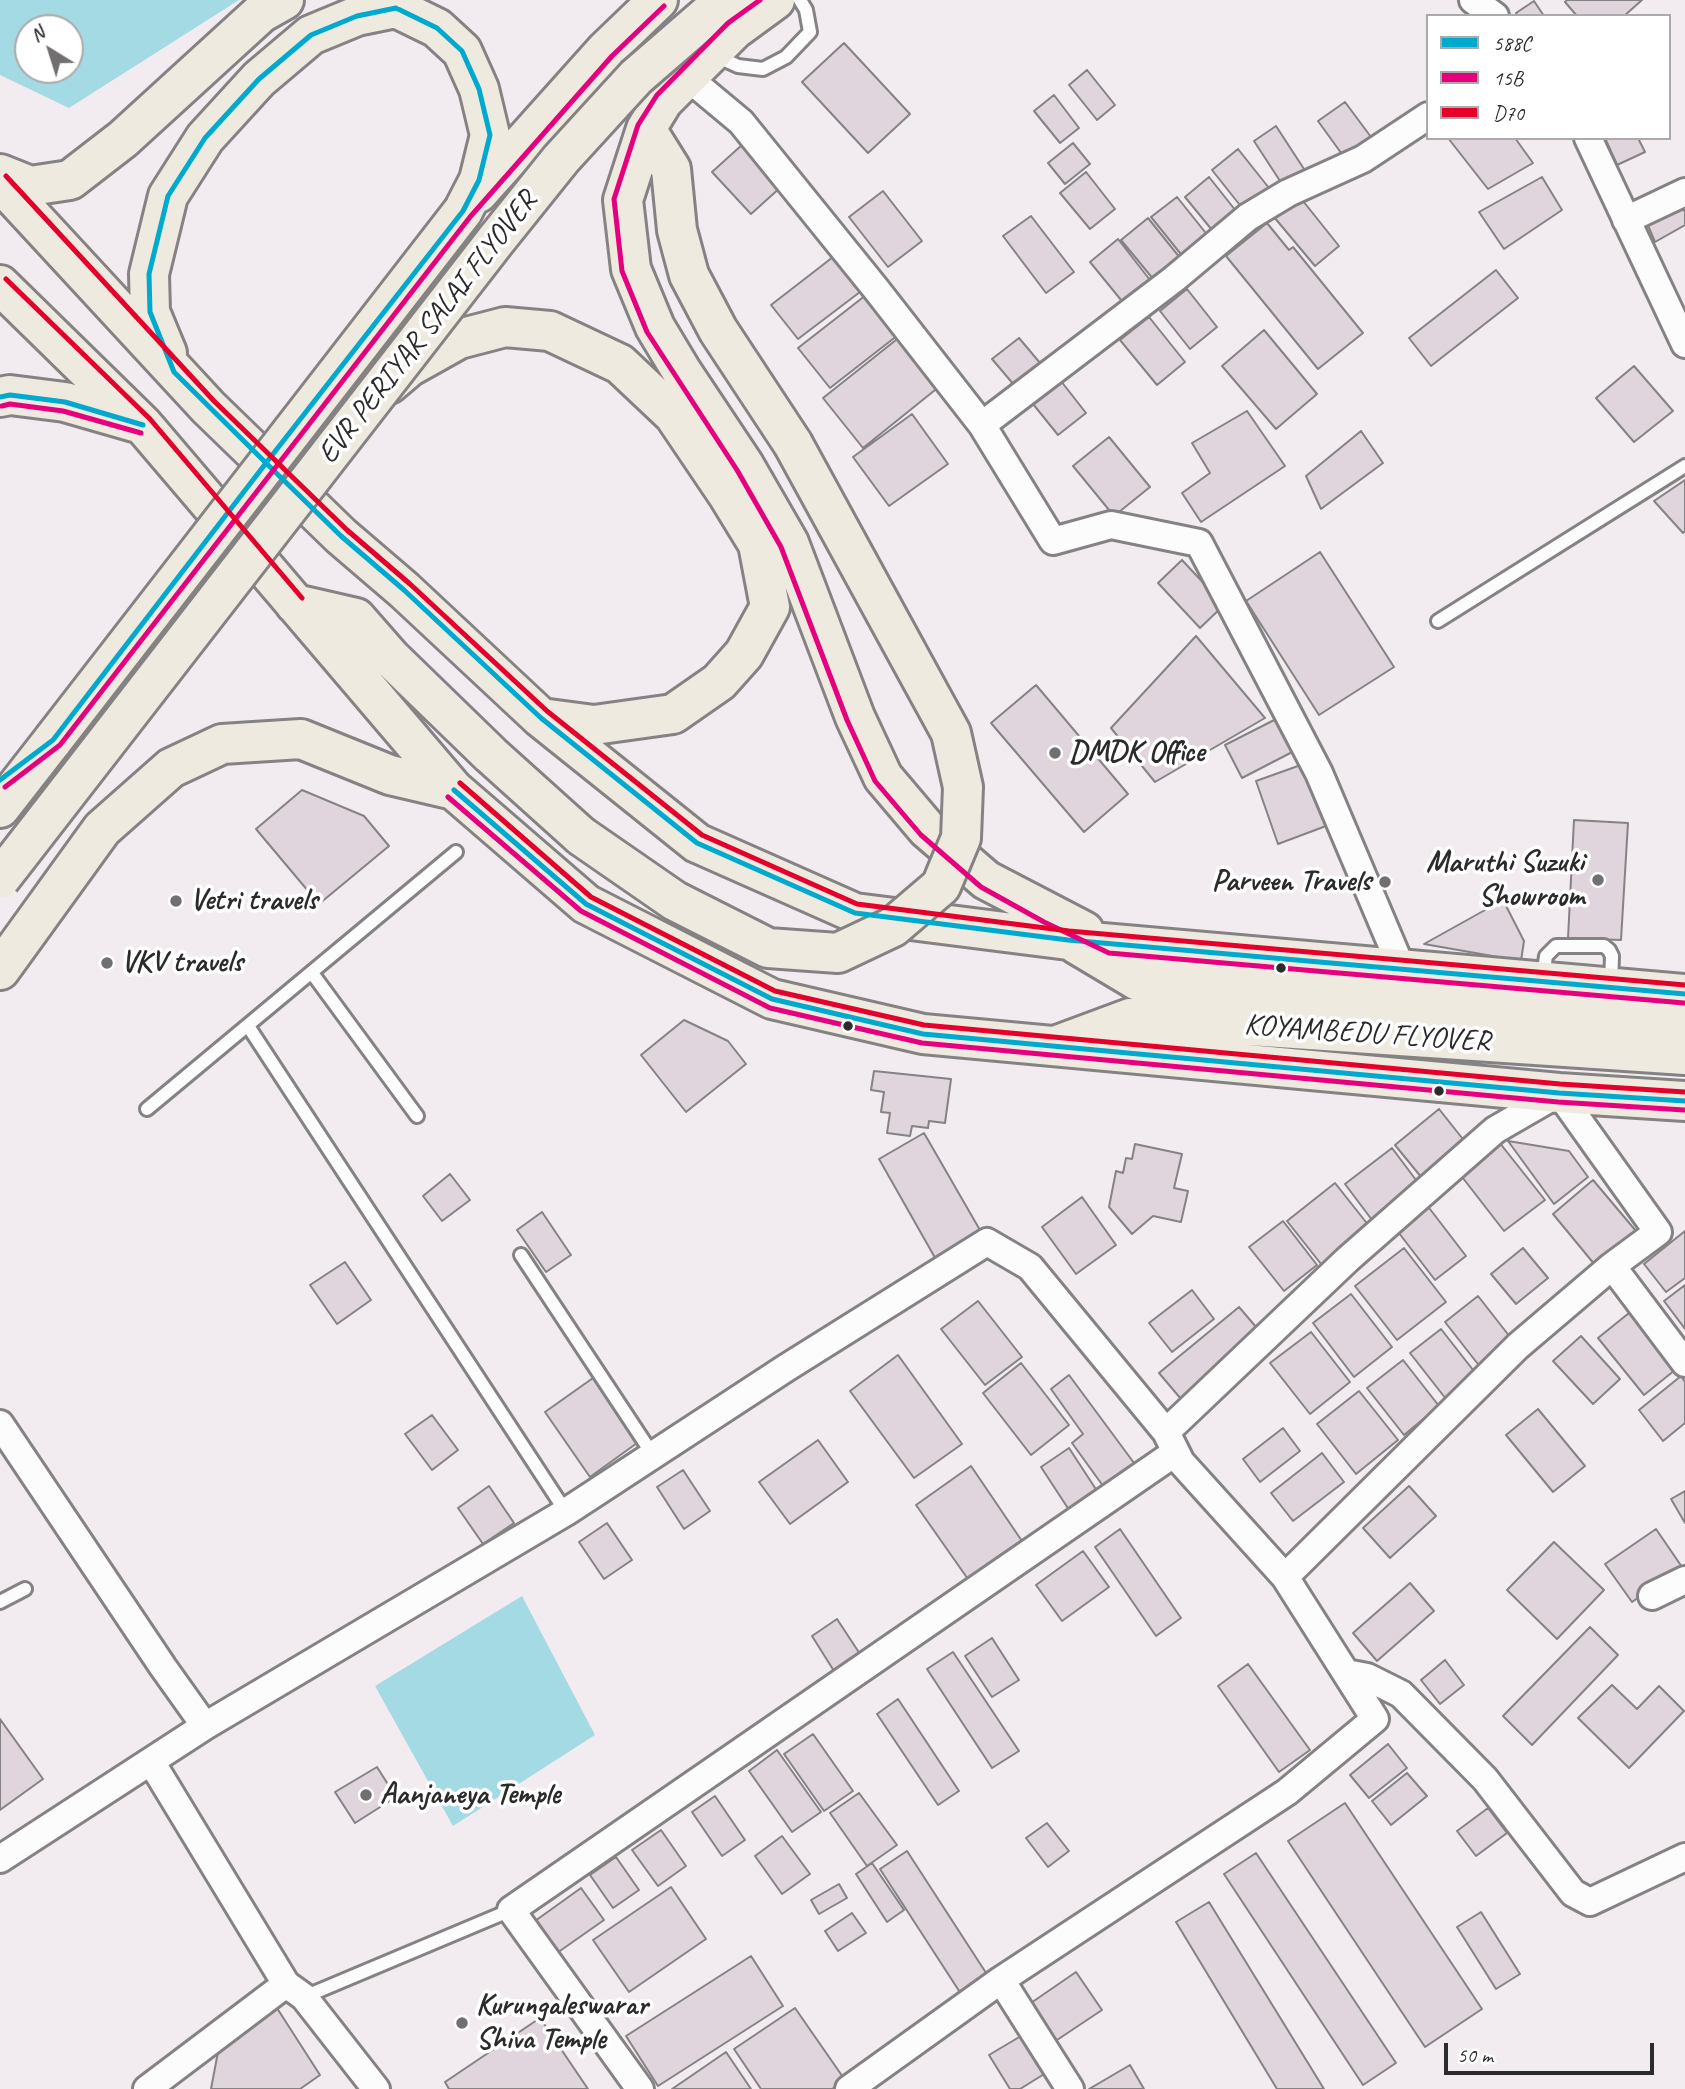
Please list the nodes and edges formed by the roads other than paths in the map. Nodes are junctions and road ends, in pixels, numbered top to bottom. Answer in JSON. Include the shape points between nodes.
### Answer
{"nodes":[{"id":1,"x":284,"y":0,"type":"edge"},
{"id":2,"x":658,"y":0,"type":"edge"},
{"id":3,"x":725,"y":0,"type":"edge"},
{"id":4,"x":775,"y":0,"type":"edge"},
{"id":5,"x":800,"y":0,"type":"edge"},
{"id":6,"x":699,"y":66,"type":"junction"},
{"id":7,"x":1426,"y":118,"type":"edge"},
{"id":8,"x":646,"y":128,"type":"junction"},
{"id":9,"x":1589,"y":140,"type":"edge"},
{"id":10,"x":0,"y":174,"type":"edge"},
{"id":11,"x":0,"y":182,"type":"edge"},
{"id":12,"x":1685,"y":192,"type":"edge"},
{"id":13,"x":463,"y":211,"type":"junction"},
{"id":14,"x":1626,"y":220,"type":"junction"},
{"id":15,"x":0,"y":285,"type":"edge"},
{"id":16,"x":1685,"y":344,"type":"edge"},
{"id":17,"x":174,"y":372,"type":"junction"},
{"id":18,"x":374,"y":396,"type":"junction"},
{"id":19,"x":0,"y":397,"type":"edge"},
{"id":20,"x":144,"y":425,"type":"junction"},
{"id":21,"x":982,"y":425,"type":"junction"},
{"id":22,"x":1685,"y":466,"type":"edge"},
{"id":23,"x":295,"y":604,"type":"junction"},
{"id":24,"x":1438,"y":621,"type":"dead end"},
{"id":25,"x":541,"y":718,"type":"junction"},
{"id":26,"x":53,"y":740,"type":"junction"},
{"id":27,"x":0,"y":780,"type":"edge"},
{"id":28,"x":454,"y":790,"type":"junction"},
{"id":29,"x":0,"y":808,"type":"edge"},
{"id":30,"x":456,"y":852,"type":"dead end"},
{"id":31,"x":0,"y":878,"type":"edge"},
{"id":32,"x":1069,"y":940,"type":"junction"},
{"id":33,"x":1111,"y":944,"type":"junction"},
{"id":34,"x":1402,"y":969,"type":"junction"},
{"id":35,"x":0,"y":970,"type":"edge"},
{"id":36,"x":312,"y":973,"type":"junction"},
{"id":37,"x":1685,"y":994,"type":"edge"},
{"id":38,"x":1685,"y":1026,"type":"edge"},
{"id":39,"x":248,"y":1027,"type":"junction"},
{"id":40,"x":1055,"y":1046,"type":"junction"},
{"id":41,"x":1685,"y":1055,"type":"edge"},
{"id":42,"x":1559,"y":1093,"type":"junction"},
{"id":43,"x":1685,"y":1101,"type":"edge"},
{"id":44,"x":147,"y":1109,"type":"dead end"},
{"id":45,"x":417,"y":1116,"type":"dead end"},
{"id":46,"x":521,"y":1255,"type":"dead end"},
{"id":47,"x":1612,"y":1266,"type":"junction"},
{"id":48,"x":1685,"y":1363,"type":"edge"},
{"id":49,"x":0,"y":1424,"type":"edge"},
{"id":50,"x":1171,"y":1442,"type":"junction"},
{"id":51,"x":653,"y":1455,"type":"junction"},
{"id":52,"x":566,"y":1512,"type":"junction"},
{"id":53,"x":1285,"y":1577,"type":"junction"},
{"id":54,"x":1685,"y":1580,"type":"edge"},
{"id":55,"x":25,"y":1589,"type":"dead end"},
{"id":56,"x":1652,"y":1596,"type":"dead end"},
{"id":57,"x":0,"y":1602,"type":"edge"},
{"id":58,"x":1346,"y":1673,"type":"junction"},
{"id":59,"x":205,"y":1726,"type":"junction"},
{"id":60,"x":152,"y":1763,"type":"junction"},
{"id":61,"x":1685,"y":1857,"type":"edge"},
{"id":62,"x":0,"y":1859,"type":"edge"},
{"id":63,"x":511,"y":1910,"type":"junction"},
{"id":64,"x":1001,"y":1980,"type":"junction"},
{"id":65,"x":295,"y":1991,"type":"junction"},
{"id":66,"x":147,"y":2089,"type":"edge"},
{"id":67,"x":376,"y":2089,"type":"edge"},
{"id":68,"x":640,"y":2089,"type":"edge"},
{"id":69,"x":849,"y":2089,"type":"edge"},
{"id":70,"x":1070,"y":2089,"type":"edge"}],
"edges":[{"from":1,"to":10,"type":"main road","via":[[261,13],[123,139],[70,180],[30,186]]},
{"from":2,"to":13,"type":"main road","name":"EVR PERIYAR SALAI FLYOVER","via":[[606,50]]},
{"from":3,"to":18,"type":"main road","name":"EVR PERIYAR SALAI FLYOVER","bridge":true,"via":[[636,77],[561,159]]},
{"from":4,"to":6,"type":"main road","via":[[734,30]]},
{"from":5,"to":6,"type":"lane","via":[[810,32],[786,57],[763,69]]},
{"from":6,"to":8,"type":"main road","via":[[663,102]]},
{"from":6,"to":21,"type":"street"},
{"from":7,"to":21,"type":"street","via":[[1363,159],[1248,217]]},
{"from":8,"to":23,"type":"main road","bridge":true,"via":[[671,169],[677,230],[689,275],[718,330],[793,444],[951,733],[963,787],[961,838],[940,886],[893,927],[838,953],[768,948],[675,901],[581,836],[491,755],[356,618]]},
{"from":8,"to":33,"type":"main road","via":[[623,200],[631,269],[655,327],[789,543],[855,717],[883,777],[927,830],[986,880]]},
{"from":9,"to":14,"type":"street"},
{"from":11,"to":17,"type":"main road"},
{"from":12,"to":14,"type":"street"},
{"from":13,"to":17,"type":"main road","via":[[479,180],[490,135],[479,89],[462,51],[437,28],[396,8],[357,16],[311,35],[258,79],[205,138],[168,196],[149,274],[150,312]]},
{"from":13,"to":26,"type":"main road","name":"EVR PERIYAR SALAI FLYOVER","bridge":true},
{"from":14,"to":16,"type":"street"},
{"from":15,"to":20,"type":"main road"},
{"from":17,"to":25,"type":"main road","via":[[341,536]]},
{"from":18,"to":25,"type":"main road","bridge":true,"via":[[410,367],[459,339],[505,327],[550,331],[620,364],[674,415],[758,544],[770,607],[744,654],[719,682],[673,714],[594,725]]},
{"from":18,"to":31,"type":"main road","name":"EVR PERIYAR SALAI FLYOVER","bridge":true},
{"from":19,"to":20,"type":"main road","via":[[65,402]]},
{"from":20,"to":23,"type":"main road"},
{"from":21,"to":34,"type":"street","via":[[1053,541],[1111,525],[1199,543],[1319,773]]},
{"from":22,"to":24,"type":"lane"},
{"from":23,"to":28,"type":"main road"},
{"from":25,"to":32,"type":"main road","via":[[697,843],[855,913]]},
{"from":26,"to":27,"type":"main road"},
{"from":26,"to":29,"type":"main road","name":"EVR PERIYAR SALAI FLYOVER"},
{"from":28,"to":35,"type":"main road","via":[[390,775],[301,739],[222,744],[171,768],[102,829]]},
{"from":28,"to":40,"type":"main road","via":[[586,904],[772,999],[923,1034]]},
{"from":30,"to":36,"type":"lane"},
{"from":32,"to":33,"type":"main road"},
{"from":32,"to":38,"type":"main road","name":"KOYAMBEDU FLYOVER","via":[[1138,981]]},
{"from":33,"to":34,"type":"main road"},
{"from":34,"to":37,"type":"main road"},
{"from":36,"to":39,"type":"lane"},
{"from":36,"to":45,"type":"lane"},
{"from":39,"to":44,"type":"lane"},
{"from":39,"to":52,"type":"lane"},
{"from":40,"to":41,"type":"main road","name":"KOYAMBEDU FLYOVER","via":[[1130,1018]]},
{"from":40,"to":42,"type":"main road"},
{"from":42,"to":43,"type":"main road"},
{"from":42,"to":47,"type":"street","via":[[1658,1232]]},
{"from":42,"to":50,"type":"street","via":[[1495,1130],[1348,1259]]},
{"from":46,"to":51,"type":"lane"},
{"from":47,"to":48,"type":"street"},
{"from":47,"to":53,"type":"street","via":[[1518,1346]]},
{"from":49,"to":59,"type":"street"},
{"from":50,"to":51,"type":"street","via":[[1030,1267],[987,1242]]},
{"from":50,"to":53,"type":"street","via":[[1181,1462]]},
{"from":50,"to":63,"type":"street"},
{"from":51,"to":52,"type":"street"},
{"from":52,"to":59,"type":"street"},
{"from":53,"to":58,"type":"street"},
{"from":54,"to":56,"type":"street"},
{"from":55,"to":57,"type":"lane"},
{"from":58,"to":61,"type":"street","via":[[1381,1682],[1401,1694],[1485,1779],[1573,1893],[1590,1902]]},
{"from":58,"to":64,"type":"street","via":[[1375,1719],[1287,1792]]},
{"from":59,"to":60,"type":"street"},
{"from":60,"to":62,"type":"street"},
{"from":60,"to":65,"type":"street"},
{"from":63,"to":65,"type":"lane"},
{"from":63,"to":68,"type":"street"},
{"from":64,"to":69,"type":"street"},
{"from":64,"to":70,"type":"street"},
{"from":65,"to":66,"type":"street"},
{"from":65,"to":67,"type":"street"}]}
